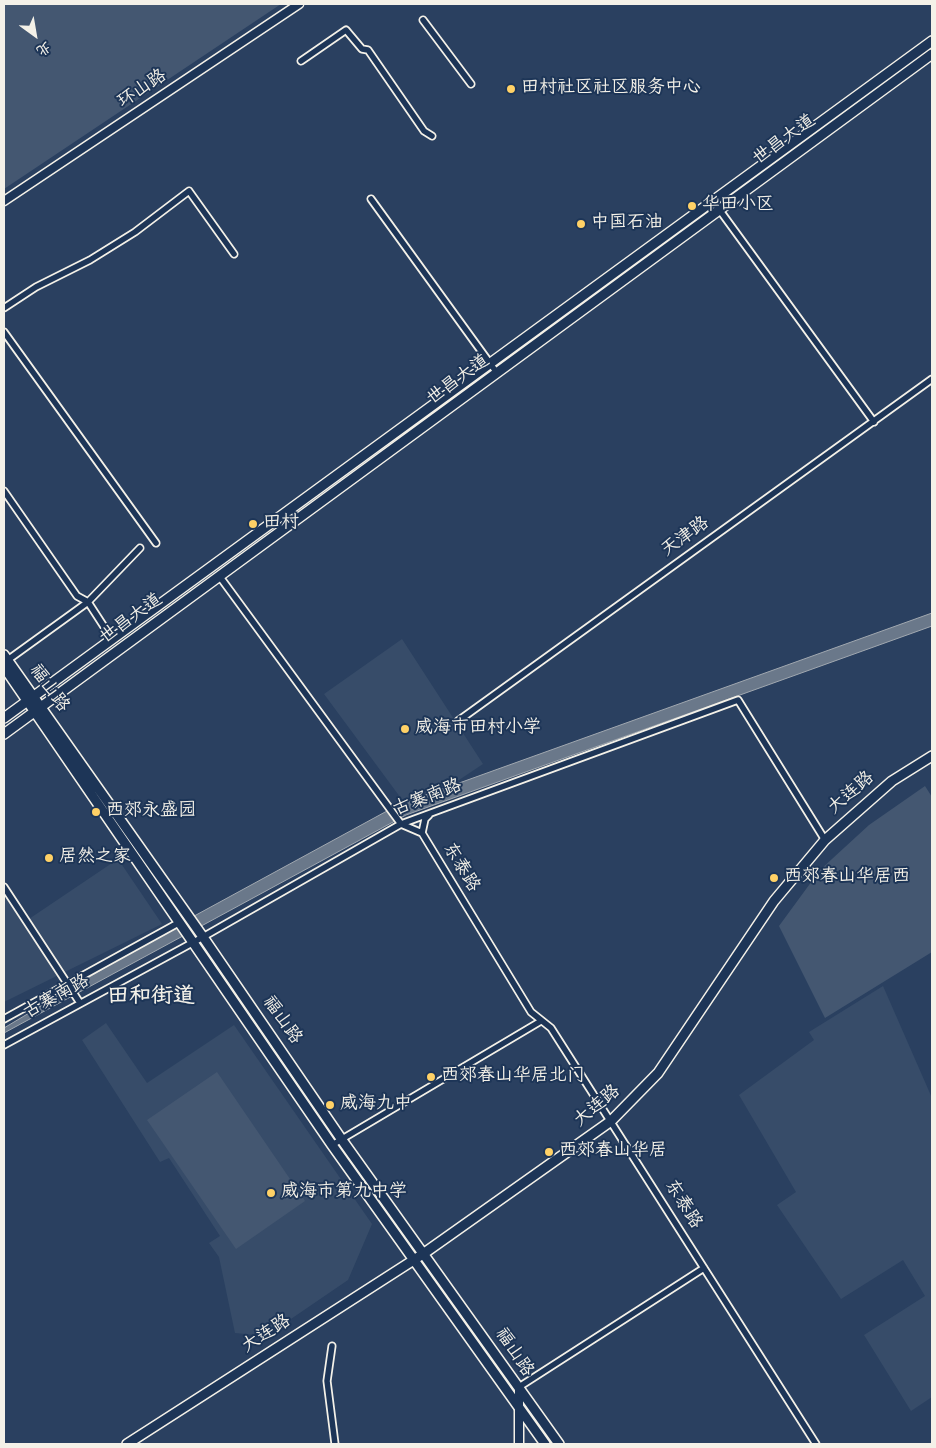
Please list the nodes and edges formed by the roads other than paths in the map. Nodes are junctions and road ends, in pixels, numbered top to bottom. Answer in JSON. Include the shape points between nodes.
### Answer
{"nodes":[{"id":1,"x":300,"y":4,"type":"edge"},
{"id":2,"x":423,"y":20,"type":"dead end"},
{"id":3,"x":932,"y":41,"type":"edge"},
{"id":4,"x":932,"y":54,"type":"edge"},
{"id":5,"x":302,"y":61,"type":"dead end"},
{"id":6,"x":472,"y":84,"type":"dead end"},
{"id":7,"x":432,"y":136,"type":"dead end"},
{"id":8,"x":371,"y":199,"type":"dead end"},
{"id":9,"x":4,"y":201,"type":"edge"},
{"id":10,"x":713,"y":201,"type":"junction"},
{"id":11,"x":718,"y":210,"type":"junction"},
{"id":12,"x":234,"y":254,"type":"dead end"},
{"id":13,"x":4,"y":308,"type":"edge"},
{"id":14,"x":4,"y":332,"type":"edge"},
{"id":15,"x":490,"y":364,"type":"junction"},
{"id":16,"x":497,"y":373,"type":"junction"},
{"id":17,"x":932,"y":380,"type":"edge"},
{"id":18,"x":874,"y":422,"type":"junction"},
{"id":19,"x":4,"y":491,"type":"edge"},
{"id":20,"x":156,"y":543,"type":"dead end"},
{"id":21,"x":140,"y":548,"type":"dead end"},
{"id":22,"x":220,"y":577,"type":"junction"},
{"id":23,"x":88,"y":602,"type":"junction"},
{"id":24,"x":112,"y":639,"type":"junction"},
{"id":25,"x":5,"y":661,"type":"edge"},
{"id":26,"x":31,"y":699,"type":"junction"},
{"id":27,"x":38,"y":709,"type":"junction"},
{"id":28,"x":4,"y":718,"type":"edge"},
{"id":29,"x":458,"y":721,"type":"dead end"},
{"id":30,"x":4,"y":734,"type":"edge"},
{"id":31,"x":932,"y":756,"type":"edge"},
{"id":32,"x":431,"y":813,"type":"junction"},
{"id":33,"x":400,"y":822,"type":"junction"},
{"id":34,"x":422,"y":833,"type":"junction"},
{"id":35,"x":825,"y":840,"type":"junction"},
{"id":36,"x":4,"y":887,"type":"edge"},
{"id":37,"x":180,"y":922,"type":"junction"},
{"id":38,"x":202,"y":934,"type":"junction"},
{"id":39,"x":192,"y":940,"type":"junction"},
{"id":40,"x":69,"y":986,"type":"junction"},
{"id":41,"x":78,"y":1001,"type":"junction"},
{"id":42,"x":4,"y":1020,"type":"edge"},
{"id":43,"x":541,"y":1021,"type":"junction"},
{"id":44,"x":4,"y":1045,"type":"edge"},
{"id":45,"x":611,"y":1121,"type":"junction"},
{"id":46,"x":342,"y":1140,"type":"junction"},
{"id":47,"x":332,"y":1145,"type":"junction"},
{"id":48,"x":423,"y":1254,"type":"junction"},
{"id":49,"x":414,"y":1260,"type":"junction"},
{"id":50,"x":704,"y":1268,"type":"junction"},
{"id":51,"x":332,"y":1346,"type":"dead end"},
{"id":52,"x":519,"y":1387,"type":"junction"},
{"id":53,"x":520,"y":1409,"type":"junction"},
{"id":54,"x":127,"y":1444,"type":"edge"},
{"id":55,"x":335,"y":1444,"type":"edge"},
{"id":56,"x":518,"y":1444,"type":"edge"},
{"id":57,"x":545,"y":1444,"type":"edge"},
{"id":58,"x":559,"y":1444,"type":"edge"},
{"id":59,"x":816,"y":1444,"type":"edge"}],
"edges":[{"from":1,"to":9,"type":"main road","name":"环山路"},
{"from":2,"to":6,"type":"street"},
{"from":3,"to":10,"type":"main road","name":"世昌大道"},
{"from":4,"to":11,"type":"main road","name":"世昌大道"},
{"from":5,"to":7,"type":"street","via":[[346,30],[362,48],[368,50],[424,131]]},
{"from":8,"to":15,"type":"street"},
{"from":10,"to":11,"type":"street"},
{"from":10,"to":15,"type":"main road","name":"世昌大道"},
{"from":11,"to":16,"type":"main road","name":"世昌大道"},
{"from":11,"to":18,"type":"street"},
{"from":12,"to":13,"type":"street","via":[[190,191],[135,232]]},
{"from":14,"to":20,"type":"street"},
{"from":15,"to":16,"type":"street"},
{"from":15,"to":24,"type":"main road","name":"世昌大道"},
{"from":16,"to":22,"type":"main road","name":"世昌大道"},
{"from":17,"to":18,"type":"street","name":"天津路"},
{"from":18,"to":29,"type":"street","name":"天津路"},
{"from":19,"to":23,"type":"street","via":[[77,596]]},
{"from":21,"to":23,"type":"street"},
{"from":22,"to":27,"type":"main road","name":"世昌大道"},
{"from":22,"to":33,"type":"street"},
{"from":23,"to":24,"type":"street"},
{"from":23,"to":25,"type":"street"},
{"from":24,"to":26,"type":"main road","name":"世昌大道"},
{"from":25,"to":26,"type":"main road"},
{"from":26,"to":27,"type":"main road"},
{"from":26,"to":28,"type":"main road","name":"世昌大道"},
{"from":27,"to":30,"type":"main road","name":"世昌大道"},
{"from":27,"to":37,"type":"main road","name":"福山路"},
{"from":27,"to":38,"type":"main road","name":"福山路"},
{"from":31,"to":35,"type":"main road","name":"大连路","via":[[892,781]]},
{"from":32,"to":33,"type":"street","name":"古寨南路"},
{"from":32,"to":34,"type":"street","via":[[425,819]]},
{"from":32,"to":35,"type":"street","name":"古寨南路","via":[[738,700]]},
{"from":33,"to":34,"type":"street"},
{"from":33,"to":38,"type":"street","name":"古寨南路"},
{"from":34,"to":43,"type":"street","name":"东泰路","via":[[531,1012]]},
{"from":35,"to":45,"type":"main road","name":"大连路","via":[[774,900],[658,1073]]},
{"from":36,"to":40,"type":"street"},
{"from":37,"to":39,"type":"main road","name":"福山路"},
{"from":37,"to":40,"type":"street"},
{"from":38,"to":39,"type":"street","name":"古寨南路"},
{"from":38,"to":46,"type":"main road","name":"福山路"},
{"from":39,"to":41,"type":"street","name":"古寨南路"},
{"from":39,"to":47,"type":"main road","name":"福山路"},
{"from":40,"to":41,"type":"street"},
{"from":40,"to":42,"type":"street"},
{"from":41,"to":44,"type":"street","name":"古寨南路"},
{"from":43,"to":45,"type":"street","name":"东泰路","via":[[552,1028]]},
{"from":43,"to":46,"type":"street"},
{"from":45,"to":48,"type":"main road","name":"大连路"},
{"from":45,"to":50,"type":"street","name":"东泰路"},
{"from":46,"to":47,"type":"street"},
{"from":46,"to":48,"type":"main road","name":"福山路"},
{"from":47,"to":49,"type":"main road","name":"福山路"},
{"from":48,"to":49,"type":"main road","name":"大连路"},
{"from":48,"to":52,"type":"main road","name":"福山路"},
{"from":49,"to":53,"type":"main road","name":"福山路"},
{"from":49,"to":54,"type":"main road","name":"大连路"},
{"from":50,"to":52,"type":"street"},
{"from":50,"to":59,"type":"street","name":"东泰路"},
{"from":51,"to":55,"type":"street","via":[[327,1381]]},
{"from":52,"to":53,"type":"main road","name":"福山路"},
{"from":52,"to":58,"type":"main road"},
{"from":53,"to":56,"type":"main road","name":"福山路"},
{"from":53,"to":57,"type":"main road"}]}
